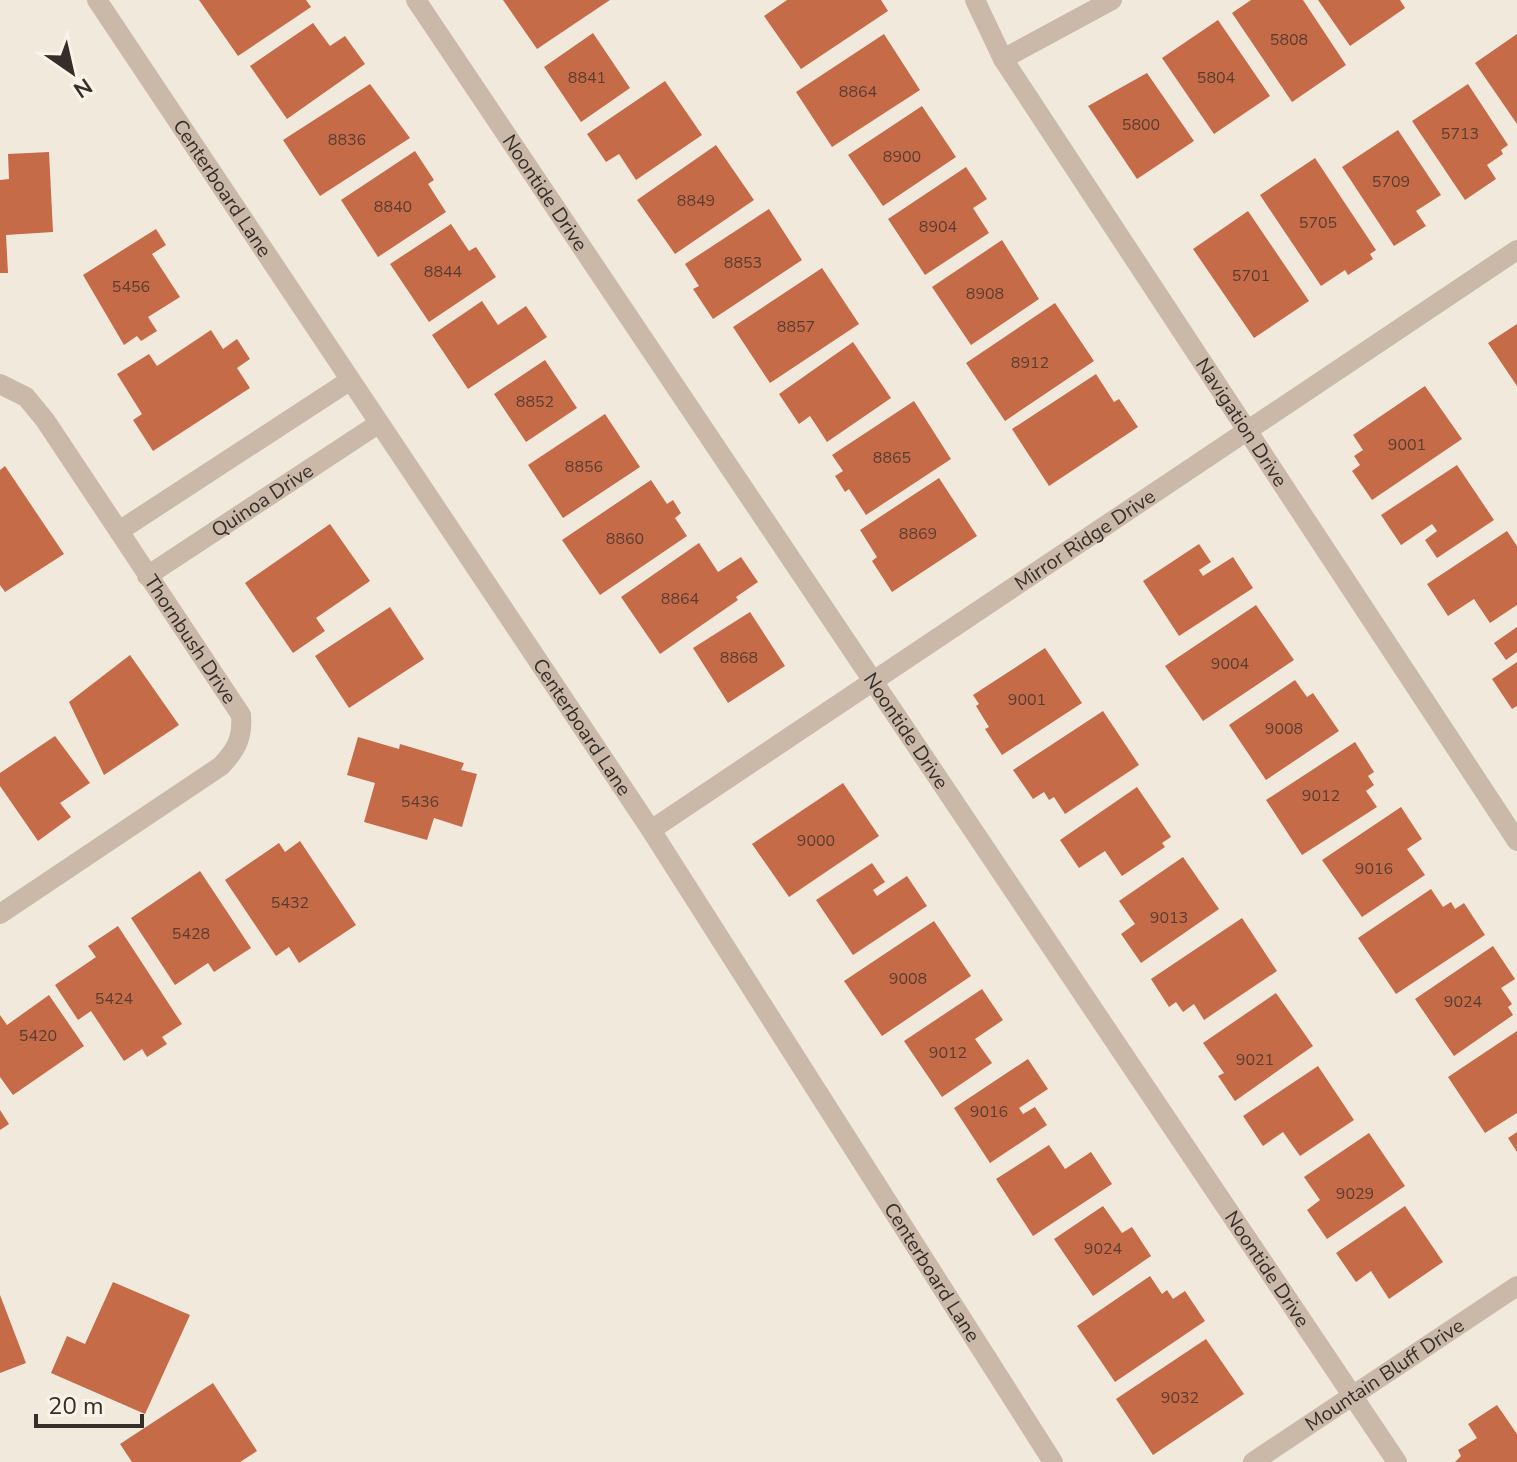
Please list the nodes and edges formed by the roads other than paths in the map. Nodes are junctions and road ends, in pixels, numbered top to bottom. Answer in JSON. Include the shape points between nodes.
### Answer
{"nodes":[{"id":1,"x":97,"y":0,"type":"edge"},
{"id":2,"x":416,"y":0,"type":"edge"},
{"id":3,"x":975,"y":0,"type":"edge"},
{"id":4,"x":1112,"y":0,"type":"edge"},
{"id":5,"x":1003,"y":59,"type":"junction"},
{"id":6,"x":1517,"y":250,"type":"edge"},
{"id":7,"x":349,"y":381,"type":"junction"},
{"id":8,"x":2,"y":384,"type":"edge"},
{"id":9,"x":378,"y":424,"type":"junction"},
{"id":10,"x":1246,"y":430,"type":"junction"},
{"id":11,"x":119,"y":531,"type":"junction"},
{"id":12,"x":147,"y":576,"type":"junction"},
{"id":13,"x":873,"y":682,"type":"junction"},
{"id":14,"x":651,"y":830,"type":"junction"},
{"id":15,"x":1517,"y":841,"type":"edge"},
{"id":16,"x":0,"y":914,"type":"edge"},
{"id":17,"x":1517,"y":1286,"type":"edge"},
{"id":18,"x":1353,"y":1397,"type":"junction"},
{"id":19,"x":1053,"y":1462,"type":"edge"},
{"id":20,"x":1253,"y":1462,"type":"edge"},
{"id":21,"x":1397,"y":1462,"type":"edge"}],
"edges":[{"from":1,"to":7,"type":"street","name":"Centerboard Lane"},
{"from":2,"to":13,"type":"street","name":"Noontide Drive"},
{"from":3,"to":5,"type":"street","name":"Navigation Drive"},
{"from":4,"to":5,"type":"street"},
{"from":5,"to":10,"type":"street","name":"Navigation Drive"},
{"from":6,"to":10,"type":"street","name":"Mirror Ridge Drive"},
{"from":7,"to":9,"type":"street","name":"Centerboard Lane"},
{"from":7,"to":11,"type":"street"},
{"from":8,"to":11,"type":"street","name":"Thornbush Drive","via":[[26,397],[45,420]]},
{"from":9,"to":12,"type":"street","name":"Quinoa Drive"},
{"from":9,"to":14,"type":"street","name":"Centerboard Lane"},
{"from":10,"to":13,"type":"street","name":"Mirror Ridge Drive"},
{"from":10,"to":15,"type":"street","name":"Navigation Drive"},
{"from":11,"to":12,"type":"street","name":"Thornbush Drive"},
{"from":12,"to":16,"type":"street","name":"Thornbush Drive","via":[[241,715],[243,732],[235,751],[181,794]]},
{"from":13,"to":14,"type":"street","name":"Mirror Ridge Drive"},
{"from":13,"to":18,"type":"street","name":"Noontide Drive"},
{"from":14,"to":19,"type":"street","name":"Centerboard Lane"},
{"from":17,"to":18,"type":"street","name":"Mountain Bluff Drive"},
{"from":18,"to":20,"type":"street","name":"Mountain Bluff Drive"},
{"from":18,"to":21,"type":"street","name":"Noontide Drive"}]}
